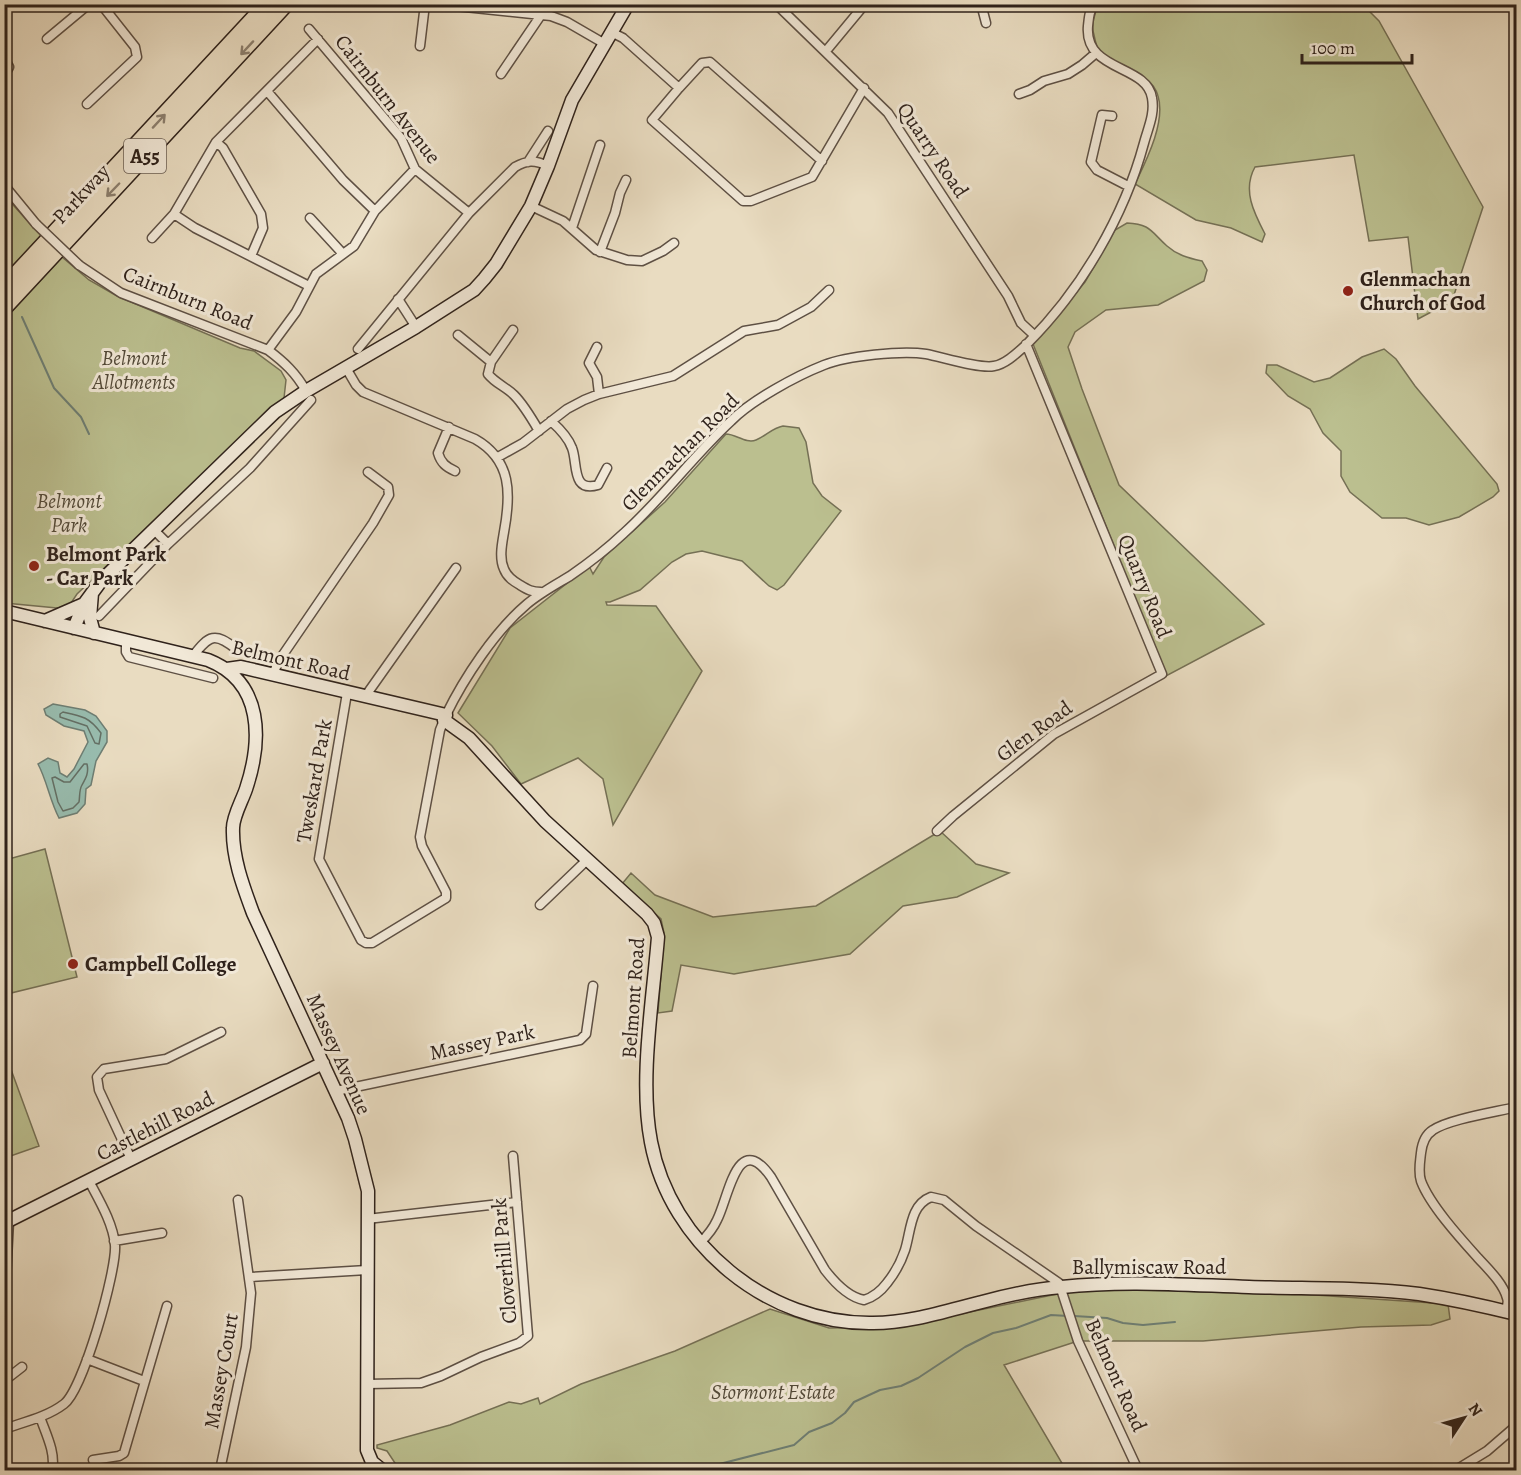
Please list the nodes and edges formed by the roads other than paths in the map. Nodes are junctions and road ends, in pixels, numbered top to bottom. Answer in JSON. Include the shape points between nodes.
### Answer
{"nodes":[{"id":1,"x":89,"y":4,"type":"edge"},
{"id":2,"x":101,"y":4,"type":"edge"},
{"id":3,"x":267,"y":4,"type":"edge"},
{"id":4,"x":286,"y":4,"type":"edge"},
{"id":5,"x":425,"y":4,"type":"edge"},
{"id":6,"x":436,"y":4,"type":"edge"},
{"id":7,"x":628,"y":4,"type":"edge"},
{"id":8,"x":776,"y":4,"type":"edge"},
{"id":9,"x":865,"y":4,"type":"edge"},
{"id":10,"x":981,"y":4,"type":"edge"},
{"id":11,"x":1094,"y":4,"type":"edge"},
{"id":12,"x":541,"y":15,"type":"junction"},
{"id":13,"x":986,"y":22,"type":"dead end"},
{"id":14,"x":309,"y":29,"type":"dead end"},
{"id":15,"x":612,"y":32,"type":"junction"},
{"id":16,"x":47,"y":39,"type":"dead end"},
{"id":17,"x":318,"y":39,"type":"junction"},
{"id":18,"x":605,"y":44,"type":"junction"},
{"id":19,"x":420,"y":46,"type":"dead end"},
{"id":20,"x":826,"y":51,"type":"junction"},
{"id":21,"x":1096,"y":52,"type":"junction"},
{"id":22,"x":4,"y":58,"type":"edge"},
{"id":23,"x":501,"y":74,"type":"dead end"},
{"id":24,"x":4,"y":75,"type":"edge"},
{"id":25,"x":679,"y":88,"type":"junction"},
{"id":26,"x":864,"y":88,"type":"junction"},
{"id":27,"x":267,"y":91,"type":"junction"},
{"id":28,"x":1019,"y":94,"type":"dead end"},
{"id":29,"x":87,"y":104,"type":"dead end"},
{"id":30,"x":1112,"y":116,"type":"dead end"},
{"id":31,"x":548,"y":131,"type":"dead end"},
{"id":32,"x":216,"y":142,"type":"junction"},
{"id":33,"x":600,"y":146,"type":"dead end"},
{"id":34,"x":822,"y":161,"type":"junction"},
{"id":35,"x":528,"y":162,"type":"junction"},
{"id":36,"x":548,"y":166,"type":"junction"},
{"id":37,"x":416,"y":169,"type":"junction"},
{"id":38,"x":626,"y":180,"type":"dead end"},
{"id":39,"x":4,"y":185,"type":"edge"},
{"id":40,"x":1128,"y":186,"type":"junction"},
{"id":41,"x":531,"y":206,"type":"junction"},
{"id":42,"x":375,"y":212,"type":"junction"},
{"id":43,"x":469,"y":213,"type":"junction"},
{"id":44,"x":174,"y":214,"type":"junction"},
{"id":45,"x":310,"y":218,"type":"dead end"},
{"id":46,"x":572,"y":228,"type":"junction"},
{"id":47,"x":152,"y":238,"type":"dead end"},
{"id":48,"x":674,"y":243,"type":"dead end"},
{"id":49,"x":600,"y":252,"type":"junction"},
{"id":50,"x":343,"y":254,"type":"junction"},
{"id":51,"x":251,"y":256,"type":"junction"},
{"id":52,"x":309,"y":286,"type":"junction"},
{"id":53,"x":4,"y":287,"type":"edge"},
{"id":54,"x":829,"y":290,"type":"dead end"},
{"id":55,"x":398,"y":299,"type":"junction"},
{"id":56,"x":4,"y":308,"type":"edge"},
{"id":57,"x":416,"y":327,"type":"junction"},
{"id":58,"x":513,"y":330,"type":"dead end"},
{"id":59,"x":458,"y":335,"type":"dead end"},
{"id":60,"x":1034,"y":335,"type":"junction"},
{"id":61,"x":1026,"y":344,"type":"junction"},
{"id":62,"x":597,"y":347,"type":"dead end"},
{"id":63,"x":358,"y":349,"type":"dead end"},
{"id":64,"x":268,"y":350,"type":"junction"},
{"id":65,"x":491,"y":362,"type":"junction"},
{"id":66,"x":346,"y":368,"type":"junction"},
{"id":67,"x":599,"y":394,"type":"junction"},
{"id":68,"x":309,"y":396,"type":"junction"},
{"id":69,"x":286,"y":404,"type":"junction"},
{"id":70,"x":296,"y":416,"type":"junction"},
{"id":71,"x":551,"y":421,"type":"junction"},
{"id":72,"x":449,"y":427,"type":"junction"},
{"id":73,"x":539,"y":431,"type":"junction"},
{"id":74,"x":498,"y":457,"type":"junction"},
{"id":75,"x":607,"y":468,"type":"dead end"},
{"id":76,"x":455,"y":471,"type":"dead end"},
{"id":77,"x":368,"y":472,"type":"dead end"},
{"id":78,"x":153,"y":529,"type":"junction"},
{"id":79,"x":168,"y":544,"type":"junction"},
{"id":80,"x":456,"y":568,"type":"dead end"},
{"id":81,"x":92,"y":592,"type":"junction"},
{"id":82,"x":542,"y":592,"type":"junction"},
{"id":83,"x":84,"y":604,"type":"junction"},
{"id":84,"x":4,"y":610,"type":"edge"},
{"id":85,"x":99,"y":616,"type":"dead end"},
{"id":86,"x":45,"y":621,"type":"junction"},
{"id":87,"x":74,"y":628,"type":"junction"},
{"id":88,"x":94,"y":633,"type":"junction"},
{"id":89,"x":126,"y":640,"type":"junction"},
{"id":90,"x":236,"y":649,"type":"dead end"},
{"id":91,"x":193,"y":656,"type":"junction"},
{"id":92,"x":227,"y":669,"type":"junction"},
{"id":93,"x":1162,"y":674,"type":"joint"},
{"id":94,"x":273,"y":675,"type":"junction"},
{"id":95,"x":213,"y":678,"type":"dead end"},
{"id":96,"x":246,"y":692,"type":"junction"},
{"id":97,"x":347,"y":693,"type":"junction"},
{"id":98,"x":367,"y":697,"type":"junction"},
{"id":99,"x":445,"y":718,"type":"junction"},
{"id":100,"x":937,"y":831,"type":"dead end"},
{"id":101,"x":587,"y":860,"type":"junction"},
{"id":102,"x":540,"y":905,"type":"dead end"},
{"id":103,"x":593,"y":986,"type":"dead end"},
{"id":104,"x":221,"y":1032,"type":"dead end"},
{"id":105,"x":323,"y":1063,"type":"junction"},
{"id":106,"x":336,"y":1090,"type":"junction"},
{"id":107,"x":1516,"y":1107,"type":"edge"},
{"id":108,"x":513,"y":1156,"type":"dead end"},
{"id":109,"x":131,"y":1158,"type":"junction"},
{"id":110,"x":89,"y":1181,"type":"junction"},
{"id":111,"x":238,"y":1200,"type":"dead end"},
{"id":112,"x":517,"y":1202,"type":"junction"},
{"id":113,"x":368,"y":1218,"type":"junction"},
{"id":114,"x":7,"y":1222,"type":"edge"},
{"id":115,"x":162,"y":1233,"type":"dead end"},
{"id":116,"x":114,"y":1241,"type":"junction"},
{"id":117,"x":700,"y":1243,"type":"junction"},
{"id":118,"x":367,"y":1270,"type":"junction"},
{"id":119,"x":251,"y":1277,"type":"junction"},
{"id":120,"x":1061,"y":1290,"type":"junction"},
{"id":121,"x":167,"y":1306,"type":"dead end"},
{"id":122,"x":1511,"y":1313,"type":"edge"},
{"id":123,"x":4,"y":1318,"type":"edge"},
{"id":124,"x":87,"y":1359,"type":"junction"},
{"id":125,"x":22,"y":1367,"type":"dead end"},
{"id":126,"x":4,"y":1381,"type":"edge"},
{"id":127,"x":144,"y":1381,"type":"junction"},
{"id":128,"x":367,"y":1384,"type":"junction"},
{"id":129,"x":40,"y":1417,"type":"junction"},
{"id":130,"x":1516,"y":1426,"type":"edge"},
{"id":131,"x":4,"y":1429,"type":"edge"},
{"id":132,"x":93,"y":1460,"type":"dead end"},
{"id":133,"x":52,"y":1470,"type":"edge"},
{"id":134,"x":220,"y":1470,"type":"edge"},
{"id":135,"x":382,"y":1470,"type":"edge"},
{"id":136,"x":1138,"y":1470,"type":"edge"},
{"id":137,"x":1456,"y":1470,"type":"edge"}],
"edges":[{"from":1,"to":16,"type":"street"},
{"from":2,"to":29,"type":"street","via":[[135,46],[137,57]]},
{"from":53,"to":3,"type":"highway","name":"Parkway","number":"A55","one_way":true},
{"from":4,"to":56,"type":"highway","name":"Parkway","number":"A55","one_way":true},
{"from":5,"to":19,"type":"street"},
{"from":6,"to":12,"type":"street"},
{"from":7,"to":15,"type":"street"},
{"from":8,"to":20,"type":"street","name":"Quarry Road"},
{"from":9,"to":20,"type":"street"},
{"from":10,"to":13,"type":"street"},
{"from":11,"to":21,"type":"street","via":[[1089,11],[1088,32]]},
{"from":12,"to":18,"type":"street","via":[[558,18]]},
{"from":12,"to":23,"type":"street"},
{"from":14,"to":17,"type":"street","name":"Cairnburn Avenue"},
{"from":15,"to":18,"type":"street"},
{"from":15,"to":25,"type":"street"},
{"from":17,"to":27,"type":"street"},
{"from":17,"to":37,"type":"street","name":"Cairnburn Avenue","via":[[401,138]]},
{"from":18,"to":36,"type":"street","via":[[572,100]]},
{"from":20,"to":26,"type":"street","name":"Quarry Road"},
{"from":21,"to":28,"type":"street","via":[[1068,74]]},
{"from":21,"to":40,"type":"street","name":"Glenmachan Road","via":[[1114,67],[1140,79],[1151,93],[1153,114]]},
{"from":22,"to":24,"type":"street","via":[[9,67]]},
{"from":25,"to":34,"type":"street","via":[[702,63],[710,62]]},
{"from":25,"to":34,"type":"street","via":[[652,120],[743,201],[812,177]]},
{"from":26,"to":34,"type":"street"},
{"from":26,"to":60,"type":"street","name":"Quarry Road","via":[[888,113],[1008,296],[1021,323]]},
{"from":27,"to":32,"type":"street"},
{"from":27,"to":42,"type":"street"},
{"from":30,"to":40,"type":"street","via":[[1102,115],[1090,162],[1097,170]]},
{"from":31,"to":35,"type":"street"},
{"from":32,"to":44,"type":"street"},
{"from":32,"to":51,"type":"street","via":[[261,214],[263,228]]},
{"from":33,"to":46,"type":"street"},
{"from":35,"to":36,"type":"street"},
{"from":35,"to":43,"type":"street","via":[[514,167]]},
{"from":36,"to":41,"type":"street"},
{"from":37,"to":42,"type":"street"},
{"from":37,"to":43,"type":"street","name":"Cairnburn Avenue"},
{"from":38,"to":49,"type":"street"},
{"from":39,"to":64,"type":"street","name":"Cairnburn Road","bridge":true,"via":[[36,224],[91,275],[129,296]]},
{"from":40,"to":60,"type":"street","name":"Glenmachan Road","via":[[1098,251],[1066,298]]},
{"from":41,"to":46,"type":"street"},
{"from":41,"to":57,"type":"street","via":[[496,264],[474,290]]},
{"from":42,"to":50,"type":"street","via":[[354,246]]},
{"from":43,"to":55,"type":"street"},
{"from":44,"to":47,"type":"street"},
{"from":44,"to":51,"type":"street"},
{"from":45,"to":50,"type":"street"},
{"from":46,"to":49,"type":"street"},
{"from":48,"to":49,"type":"street","via":[[642,261]]},
{"from":50,"to":52,"type":"street","via":[[316,274]]},
{"from":51,"to":52,"type":"street"},
{"from":52,"to":64,"type":"street","via":[[296,312]]},
{"from":54,"to":67,"type":"street","via":[[811,307],[778,325],[744,331],[673,376]]},
{"from":55,"to":57,"type":"street"},
{"from":55,"to":63,"type":"street"},
{"from":57,"to":66,"type":"street"},
{"from":58,"to":65,"type":"street"},
{"from":59,"to":65,"type":"street"},
{"from":60,"to":61,"type":"street","name":"Glenmachan Road"},
{"from":61,"to":82,"type":"street","name":"Glenmachan Road","via":[[993,367],[922,353],[872,355],[825,364],[767,394],[732,419],[626,532]]},
{"from":61,"to":93,"type":"street","name":"Quarry Road"},
{"from":62,"to":67,"type":"street","via":[[589,363],[597,377]]},
{"from":64,"to":68,"type":"street","name":"Cairnburn Road","via":[[295,373]]},
{"from":65,"to":73,"type":"street","via":[[488,374],[492,380],[516,397]]},
{"from":66,"to":68,"type":"street"},
{"from":66,"to":72,"type":"street","via":[[363,392]]},
{"from":67,"to":71,"type":"street"},
{"from":68,"to":69,"type":"street"},
{"from":68,"to":70,"type":"street"},
{"from":69,"to":70,"type":"street"},
{"from":69,"to":78,"type":"street"},
{"from":70,"to":79,"type":"street","via":[[250,468]]},
{"from":71,"to":73,"type":"street"},
{"from":71,"to":75,"type":"street","via":[[573,450],[577,476],[584,485],[598,485]]},
{"from":72,"to":74,"type":"street","via":[[487,446]]},
{"from":72,"to":76,"type":"street","via":[[438,453],[446,467]]},
{"from":73,"to":74,"type":"street"},
{"from":74,"to":82,"type":"street","via":[[508,496],[501,553],[503,568],[509,578],[525,588]]},
{"from":77,"to":94,"type":"street","via":[[388,488],[389,495]]},
{"from":78,"to":79,"type":"street"},
{"from":78,"to":81,"type":"street"},
{"from":79,"to":85,"type":"street"},
{"from":80,"to":98,"type":"street"},
{"from":81,"to":83,"type":"street"},
{"from":81,"to":88,"type":"street","via":[[90,618]]},
{"from":82,"to":99,"type":"street","name":"Glenmachan Road","via":[[516,614],[489,647]]},
{"from":83,"to":86,"type":"street"},
{"from":83,"to":87,"type":"street"},
{"from":84,"to":86,"type":"street","name":"Belmont Road"},
{"from":86,"to":87,"type":"street","name":"Belmont Road"},
{"from":87,"to":88,"type":"street","name":"Belmont Road"},
{"from":88,"to":89,"type":"street","name":"Belmont Road"},
{"from":89,"to":91,"type":"street","name":"Belmont Road"},
{"from":89,"to":95,"type":"street","via":[[129,657]]},
{"from":90,"to":91,"type":"street","via":[[221,638],[211,638]]},
{"from":91,"to":92,"type":"street","name":"Belmont Road"},
{"from":92,"to":94,"type":"street","name":"Belmont Road","via":[[241,667]]},
{"from":92,"to":96,"type":"street","name":"Massey Avenue"},
{"from":93,"to":100,"type":"street","name":"Glen Road","via":[[1054,734]]},
{"from":94,"to":96,"type":"street","via":[[254,678]]},
{"from":94,"to":97,"type":"street","name":"Belmont Road"},
{"from":96,"to":105,"type":"street","name":"Massey Avenue","via":[[257,738],[233,826],[241,880]]},
{"from":97,"to":98,"type":"street","name":"Belmont Road"},
{"from":97,"to":99,"type":"street","name":"Tweskard Park","via":[[319,859],[366,944],[446,898],[420,837]]},
{"from":98,"to":99,"type":"street","name":"Belmont Road"},
{"from":99,"to":101,"type":"street","name":"Belmont Road"},
{"from":101,"to":102,"type":"street"},
{"from":101,"to":117,"type":"street","name":"Belmont Road","via":[[647,914],[657,929],[647,1070],[650,1140],[670,1198]]},
{"from":103,"to":106,"type":"street","name":"Massey Park","via":[[586,1034],[580,1040]]},
{"from":104,"to":109,"type":"street","via":[[166,1059],[109,1067],[100,1074],[99,1090]]},
{"from":105,"to":106,"type":"street","name":"Massey Avenue"},
{"from":105,"to":109,"type":"street","name":"Castlehill Road"},
{"from":106,"to":113,"type":"street","name":"Massey Avenue","via":[[356,1139],[368,1191]]},
{"from":107,"to":122,"type":"street","via":[[1432,1131],[1421,1147],[1420,1169],[1420,1179],[1447,1223],[1490,1271],[1507,1297]]},
{"from":108,"to":112,"type":"street","name":"Cloverhill Park"},
{"from":109,"to":110,"type":"street","name":"Castlehill Road"},
{"from":110,"to":114,"type":"street","name":"Castlehill Road"},
{"from":110,"to":116,"type":"street"},
{"from":111,"to":119,"type":"street","name":"Massey Court"},
{"from":112,"to":113,"type":"street"},
{"from":112,"to":128,"type":"street","name":"Cloverhill Park","via":[[528,1336],[525,1340],[421,1383]]},
{"from":113,"to":118,"type":"street","name":"Massey Avenue"},
{"from":114,"to":123,"type":"street"},
{"from":115,"to":116,"type":"street"},
{"from":116,"to":124,"type":"street","via":[[103,1314]]},
{"from":117,"to":120,"type":"street","name":"Ballymiscaw Road","via":[[726,1269],[765,1296],[804,1313],[842,1321],[902,1321],[987,1300]]},
{"from":117,"to":120,"type":"street","via":[[717,1220],[737,1168],[746,1161],[754,1161],[771,1177],[830,1276],[858,1299],[874,1296],[890,1279],[900,1264],[915,1212],[931,1197],[944,1200],[1059,1283]]},
{"from":118,"to":119,"type":"street"},
{"from":118,"to":128,"type":"street","name":"Massey Avenue"},
{"from":119,"to":134,"type":"street","name":"Massey Court","via":[[246,1347]]},
{"from":120,"to":122,"type":"street","name":"Ballymiscaw Road","via":[[1125,1283],[1379,1291],[1437,1297]]},
{"from":120,"to":136,"type":"street","name":"Belmont Road","via":[[1078,1341]]},
{"from":121,"to":127,"type":"street"},
{"from":124,"to":127,"type":"street"},
{"from":124,"to":129,"type":"street","via":[[74,1393],[64,1404]]},
{"from":125,"to":126,"type":"street"},
{"from":127,"to":132,"type":"street","via":[[124,1453]]},
{"from":128,"to":135,"type":"street","name":"Massey Avenue","via":[[367,1450],[372,1462]]},
{"from":129,"to":131,"type":"street"},
{"from":129,"to":133,"type":"street","via":[[51,1447]]},
{"from":130,"to":137,"type":"street","via":[[1487,1451]]}]}
